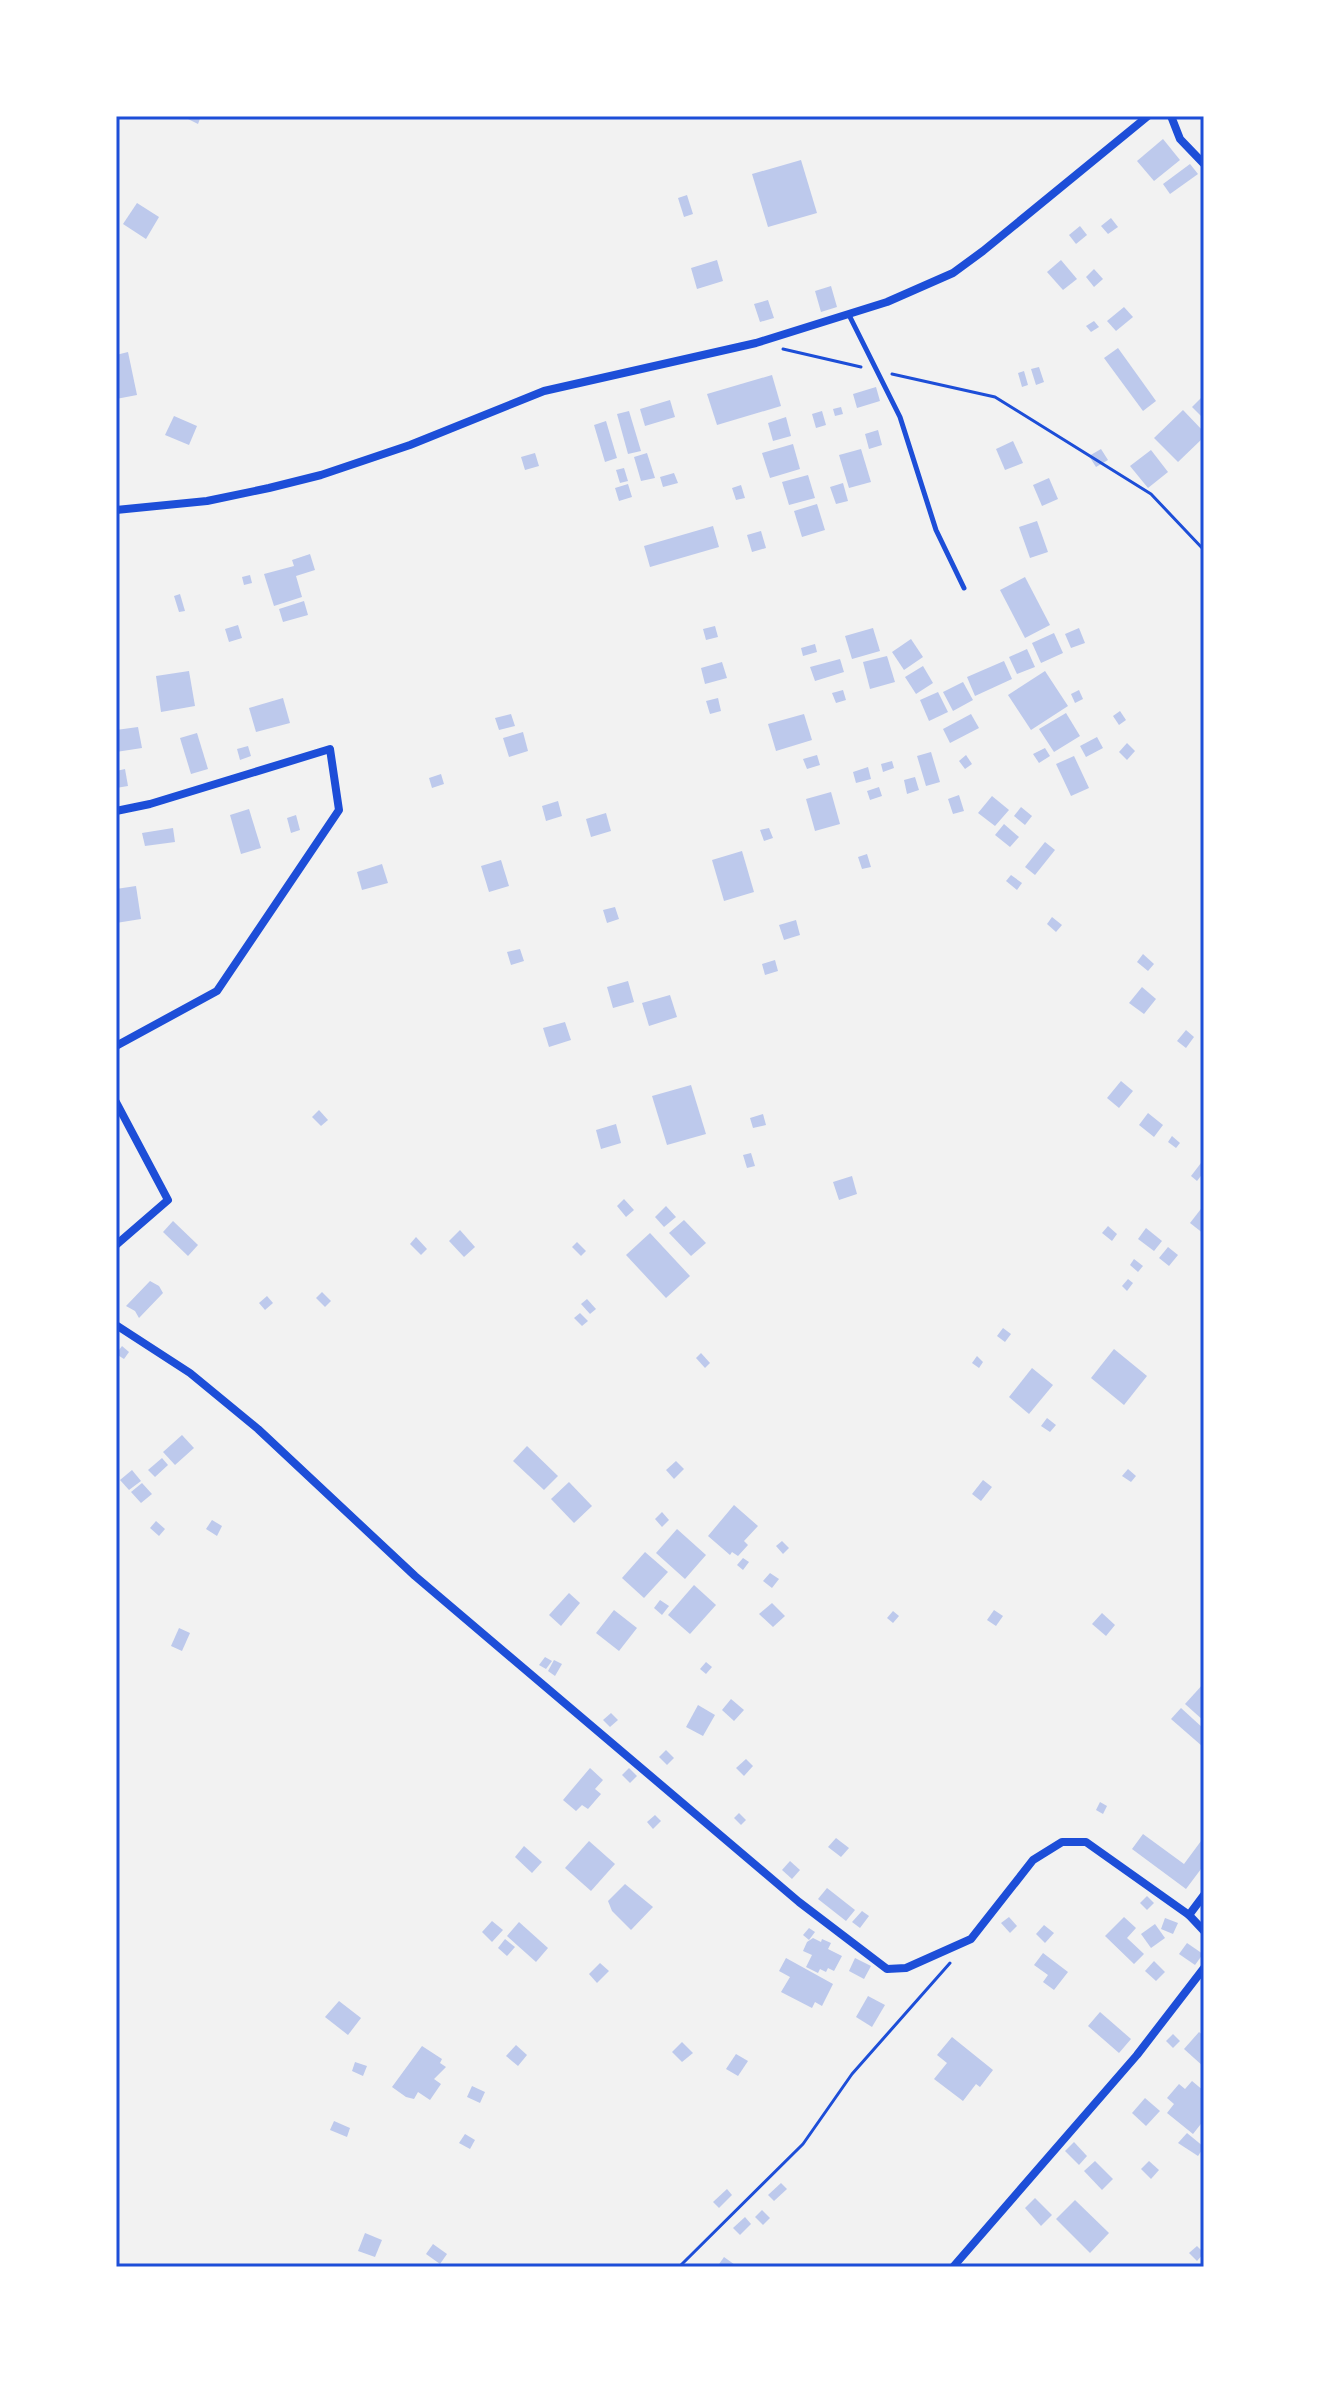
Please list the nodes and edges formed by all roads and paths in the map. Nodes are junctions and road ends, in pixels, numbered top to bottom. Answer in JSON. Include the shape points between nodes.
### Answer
{"nodes":[{"id":1,"x":1148,"y":116,"type":"edge"},
{"id":2,"x":1171,"y":116,"type":"edge"},
{"id":3,"x":1204,"y":164,"type":"edge"},
{"id":4,"x":849,"y":315,"type":"junction"},
{"id":5,"x":756,"y":343,"type":"junction"},
{"id":6,"x":860,"y":367,"type":"dead end"},
{"id":7,"x":890,"y":373,"type":"dead end"},
{"id":8,"x":116,"y":510,"type":"edge"},
{"id":9,"x":1204,"y":550,"type":"edge"},
{"id":10,"x":964,"y":588,"type":"dead end"},
{"id":11,"x":116,"y":811,"type":"edge"},
{"id":12,"x":116,"y":1046,"type":"edge"},
{"id":13,"x":116,"y":1102,"type":"edge"},
{"id":14,"x":116,"y":1245,"type":"edge"},
{"id":15,"x":116,"y":1325,"type":"edge"},
{"id":16,"x":1204,"y":1895,"type":"edge"},
{"id":17,"x":1189,"y":1915,"type":"junction"},
{"id":18,"x":1204,"y":1931,"type":"edge"},
{"id":19,"x":954,"y":1959,"type":"dead end"},
{"id":20,"x":1204,"y":1968,"type":"edge"},
{"id":21,"x":679,"y":2267,"type":"edge"},
{"id":22,"x":953,"y":2267,"type":"edge"}],
"edges":[{"from":1,"to":4,"type":"street","via":[[953,273]]},
{"from":2,"to":3,"type":"street","via":[[1180,139]]},
{"from":4,"to":5,"type":"street"},
{"from":4,"to":10,"type":"lane","via":[[900,417],[936,530]]},
{"from":5,"to":6,"type":"path"},
{"from":5,"to":8,"type":"street","via":[[544,391],[321,475],[207,501]]},
{"from":7,"to":9,"type":"path","via":[[995,397],[1151,494]]},
{"from":11,"to":12,"type":"street","via":[[330,749],[339,810],[217,991]]},
{"from":13,"to":14,"type":"street","via":[[168,1200]]},
{"from":15,"to":17,"type":"street","via":[[190,1373],[258,1429],[415,1576],[799,1902],[887,1969],[906,1968],[971,1939],[1033,1860],[1062,1842],[1086,1842]]},
{"from":16,"to":17,"type":"street"},
{"from":17,"to":18,"type":"street"},
{"from":19,"to":21,"type":"path","via":[[852,2074],[803,2144]]},
{"from":20,"to":22,"type":"street","via":[[1137,2055]]}]}
